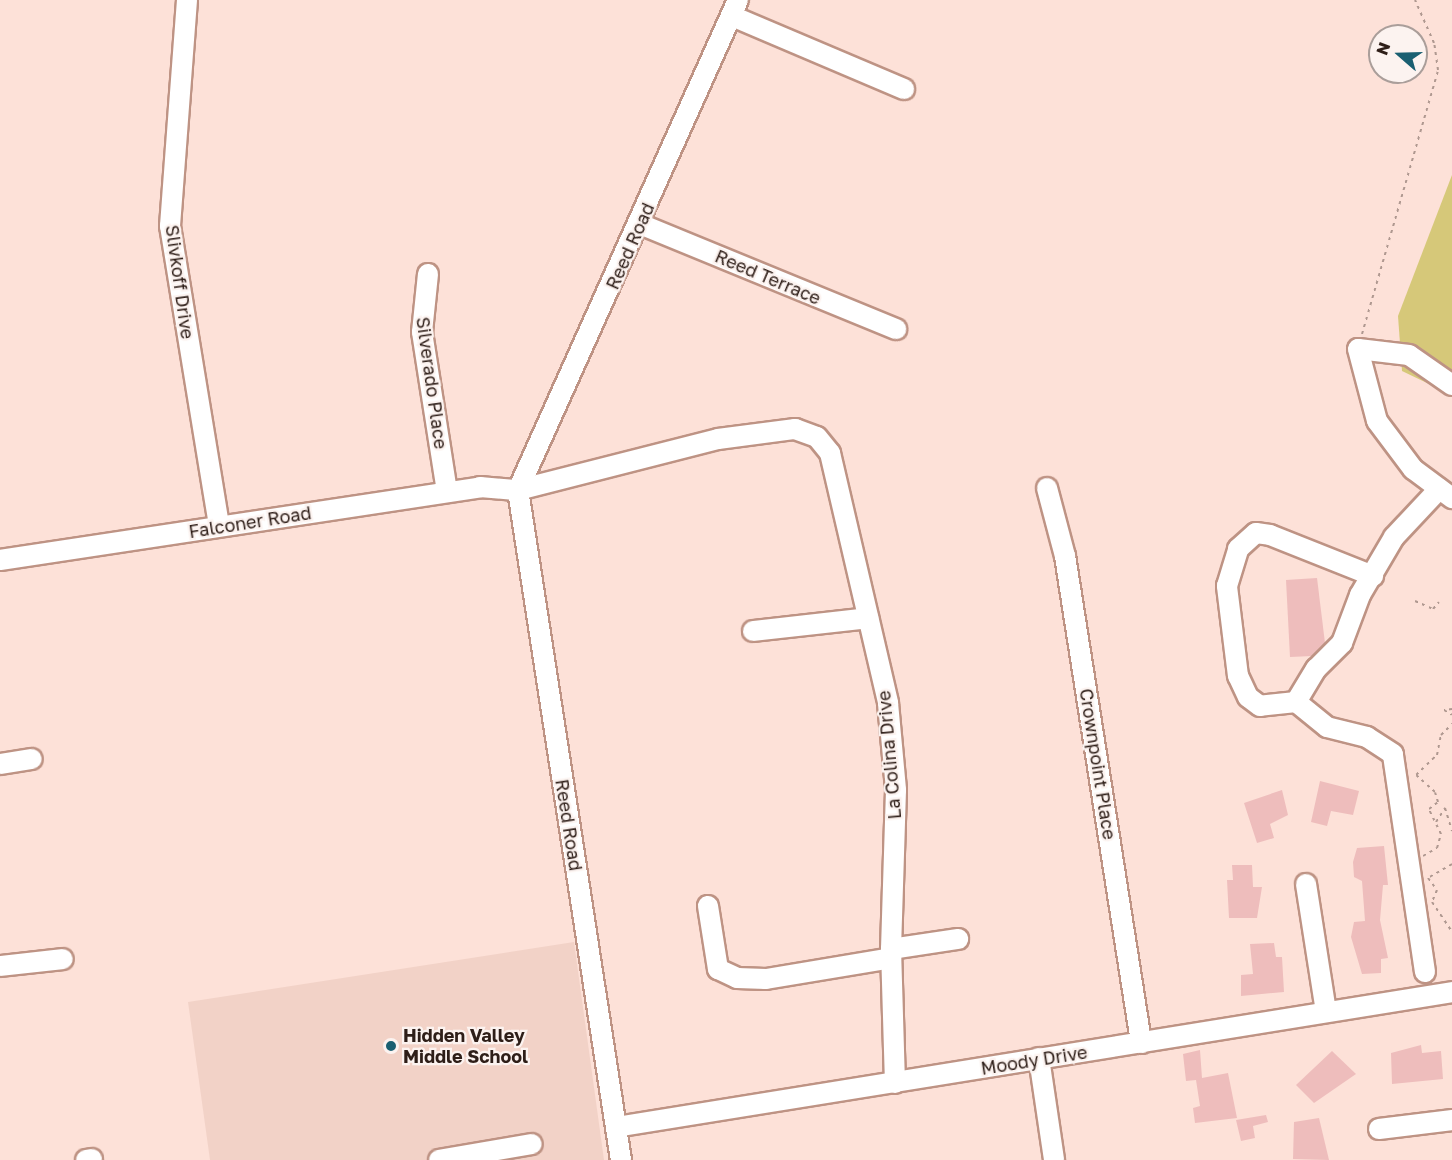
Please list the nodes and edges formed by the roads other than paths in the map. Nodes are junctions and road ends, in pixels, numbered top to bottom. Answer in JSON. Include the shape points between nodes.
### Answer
{"nodes":[{"id":1,"x":187,"y":0,"type":"edge"},
{"id":2,"x":735,"y":8,"type":"edge"},
{"id":3,"x":904,"y":88,"type":"dead end"},
{"id":4,"x":640,"y":224,"type":"junction"},
{"id":5,"x":428,"y":274,"type":"dead end"},
{"id":6,"x":896,"y":329,"type":"dead end"},
{"id":7,"x":1452,"y":385,"type":"edge"},
{"id":8,"x":817,"y":437,"type":"joint"},
{"id":9,"x":509,"y":487,"type":"junction"},
{"id":10,"x":1047,"y":488,"type":"dead end"},
{"id":11,"x":447,"y":492,"type":"junction"},
{"id":12,"x":1446,"y":494,"type":"edge"},
{"id":13,"x":219,"y":526,"type":"junction"},
{"id":14,"x":0,"y":560,"type":"edge"},
{"id":15,"x":1372,"y":576,"type":"junction"},
{"id":16,"x":868,"y":618,"type":"junction"},
{"id":17,"x":753,"y":631,"type":"dead end"},
{"id":18,"x":1296,"y":702,"type":"junction"},
{"id":19,"x":32,"y":759,"type":"dead end"},
{"id":20,"x":0,"y":764,"type":"edge"},
{"id":21,"x":1306,"y":884,"type":"dead end"},
{"id":22,"x":708,"y":906,"type":"dead end"},
{"id":23,"x":958,"y":939,"type":"dead end"},
{"id":24,"x":891,"y":953,"type":"junction"},
{"id":25,"x":63,"y":958,"type":"dead end"},
{"id":26,"x":0,"y":966,"type":"edge"},
{"id":27,"x":1425,"y":972,"type":"dead end"},
{"id":28,"x":1452,"y":992,"type":"edge"},
{"id":29,"x":1326,"y":1011,"type":"junction"},
{"id":30,"x":1141,"y":1042,"type":"junction"},
{"id":31,"x":1039,"y":1058,"type":"junction"},
{"id":32,"x":895,"y":1083,"type":"junction"},
{"id":33,"x":1452,"y":1120,"type":"edge"},
{"id":34,"x":616,"y":1127,"type":"junction"},
{"id":35,"x":1379,"y":1129,"type":"dead end"},
{"id":36,"x":532,"y":1144,"type":"dead end"},
{"id":37,"x":439,"y":1160,"type":"edge"},
{"id":38,"x":621,"y":1160,"type":"edge"},
{"id":39,"x":1053,"y":1160,"type":"edge"}],
"edges":[{"from":1,"to":13,"type":"street","name":"Slivkoff Drive","via":[[170,226]]},
{"from":2,"to":3,"type":"street"},
{"from":2,"to":4,"type":"street","name":"Reed Road"},
{"from":4,"to":6,"type":"street","name":"Reed Terrace"},
{"from":4,"to":9,"type":"street","name":"Reed Road"},
{"from":5,"to":11,"type":"street","name":"Silverado Place","via":[[422,332]]},
{"from":7,"to":12,"type":"street","via":[[1408,355],[1358,349],[1377,421],[1413,469]]},
{"from":8,"to":9,"type":"street","name":"Falconer Road","via":[[795,429],[718,439]]},
{"from":8,"to":16,"type":"street","name":"La Colina Drive","via":[[830,453]]},
{"from":9,"to":11,"type":"street","name":"Falconer Road"},
{"from":9,"to":34,"type":"street","name":"Reed Road"},
{"from":10,"to":30,"type":"street","name":"Crownpoint Place","via":[[1065,556]]},
{"from":11,"to":13,"type":"street","name":"Falconer Road"},
{"from":12,"to":15,"type":"street","via":[[1406,520]]},
{"from":13,"to":14,"type":"street","name":"Falconer Road"},
{"from":15,"to":18,"type":"street","via":[[1342,643],[1316,669]]},
{"from":15,"to":18,"type":"street","via":[[1270,535],[1256,533],[1238,549],[1227,586],[1238,676],[1248,697],[1260,706]]},
{"from":16,"to":17,"type":"street"},
{"from":16,"to":24,"type":"street","name":"La Colina Drive","via":[[888,703],[896,790]]},
{"from":18,"to":27,"type":"street","via":[[1327,727],[1367,736],[1393,754]]},
{"from":19,"to":20,"type":"street"},
{"from":21,"to":29,"type":"street"},
{"from":22,"to":24,"type":"street","via":[[717,969],[737,978],[766,979]]},
{"from":23,"to":24,"type":"street"},
{"from":24,"to":32,"type":"street","name":"La Colina Drive"},
{"from":25,"to":26,"type":"street"},
{"from":28,"to":29,"type":"street","name":"Moody Drive"},
{"from":29,"to":30,"type":"street","name":"Moody Drive"},
{"from":30,"to":31,"type":"street","name":"Moody Drive"},
{"from":31,"to":32,"type":"street","name":"Moody Drive"},
{"from":31,"to":39,"type":"street"},
{"from":32,"to":34,"type":"street","name":"Moody Drive"},
{"from":33,"to":35,"type":"street"},
{"from":34,"to":38,"type":"street","name":"Reed Road"},
{"from":36,"to":37,"type":"street"}]}
